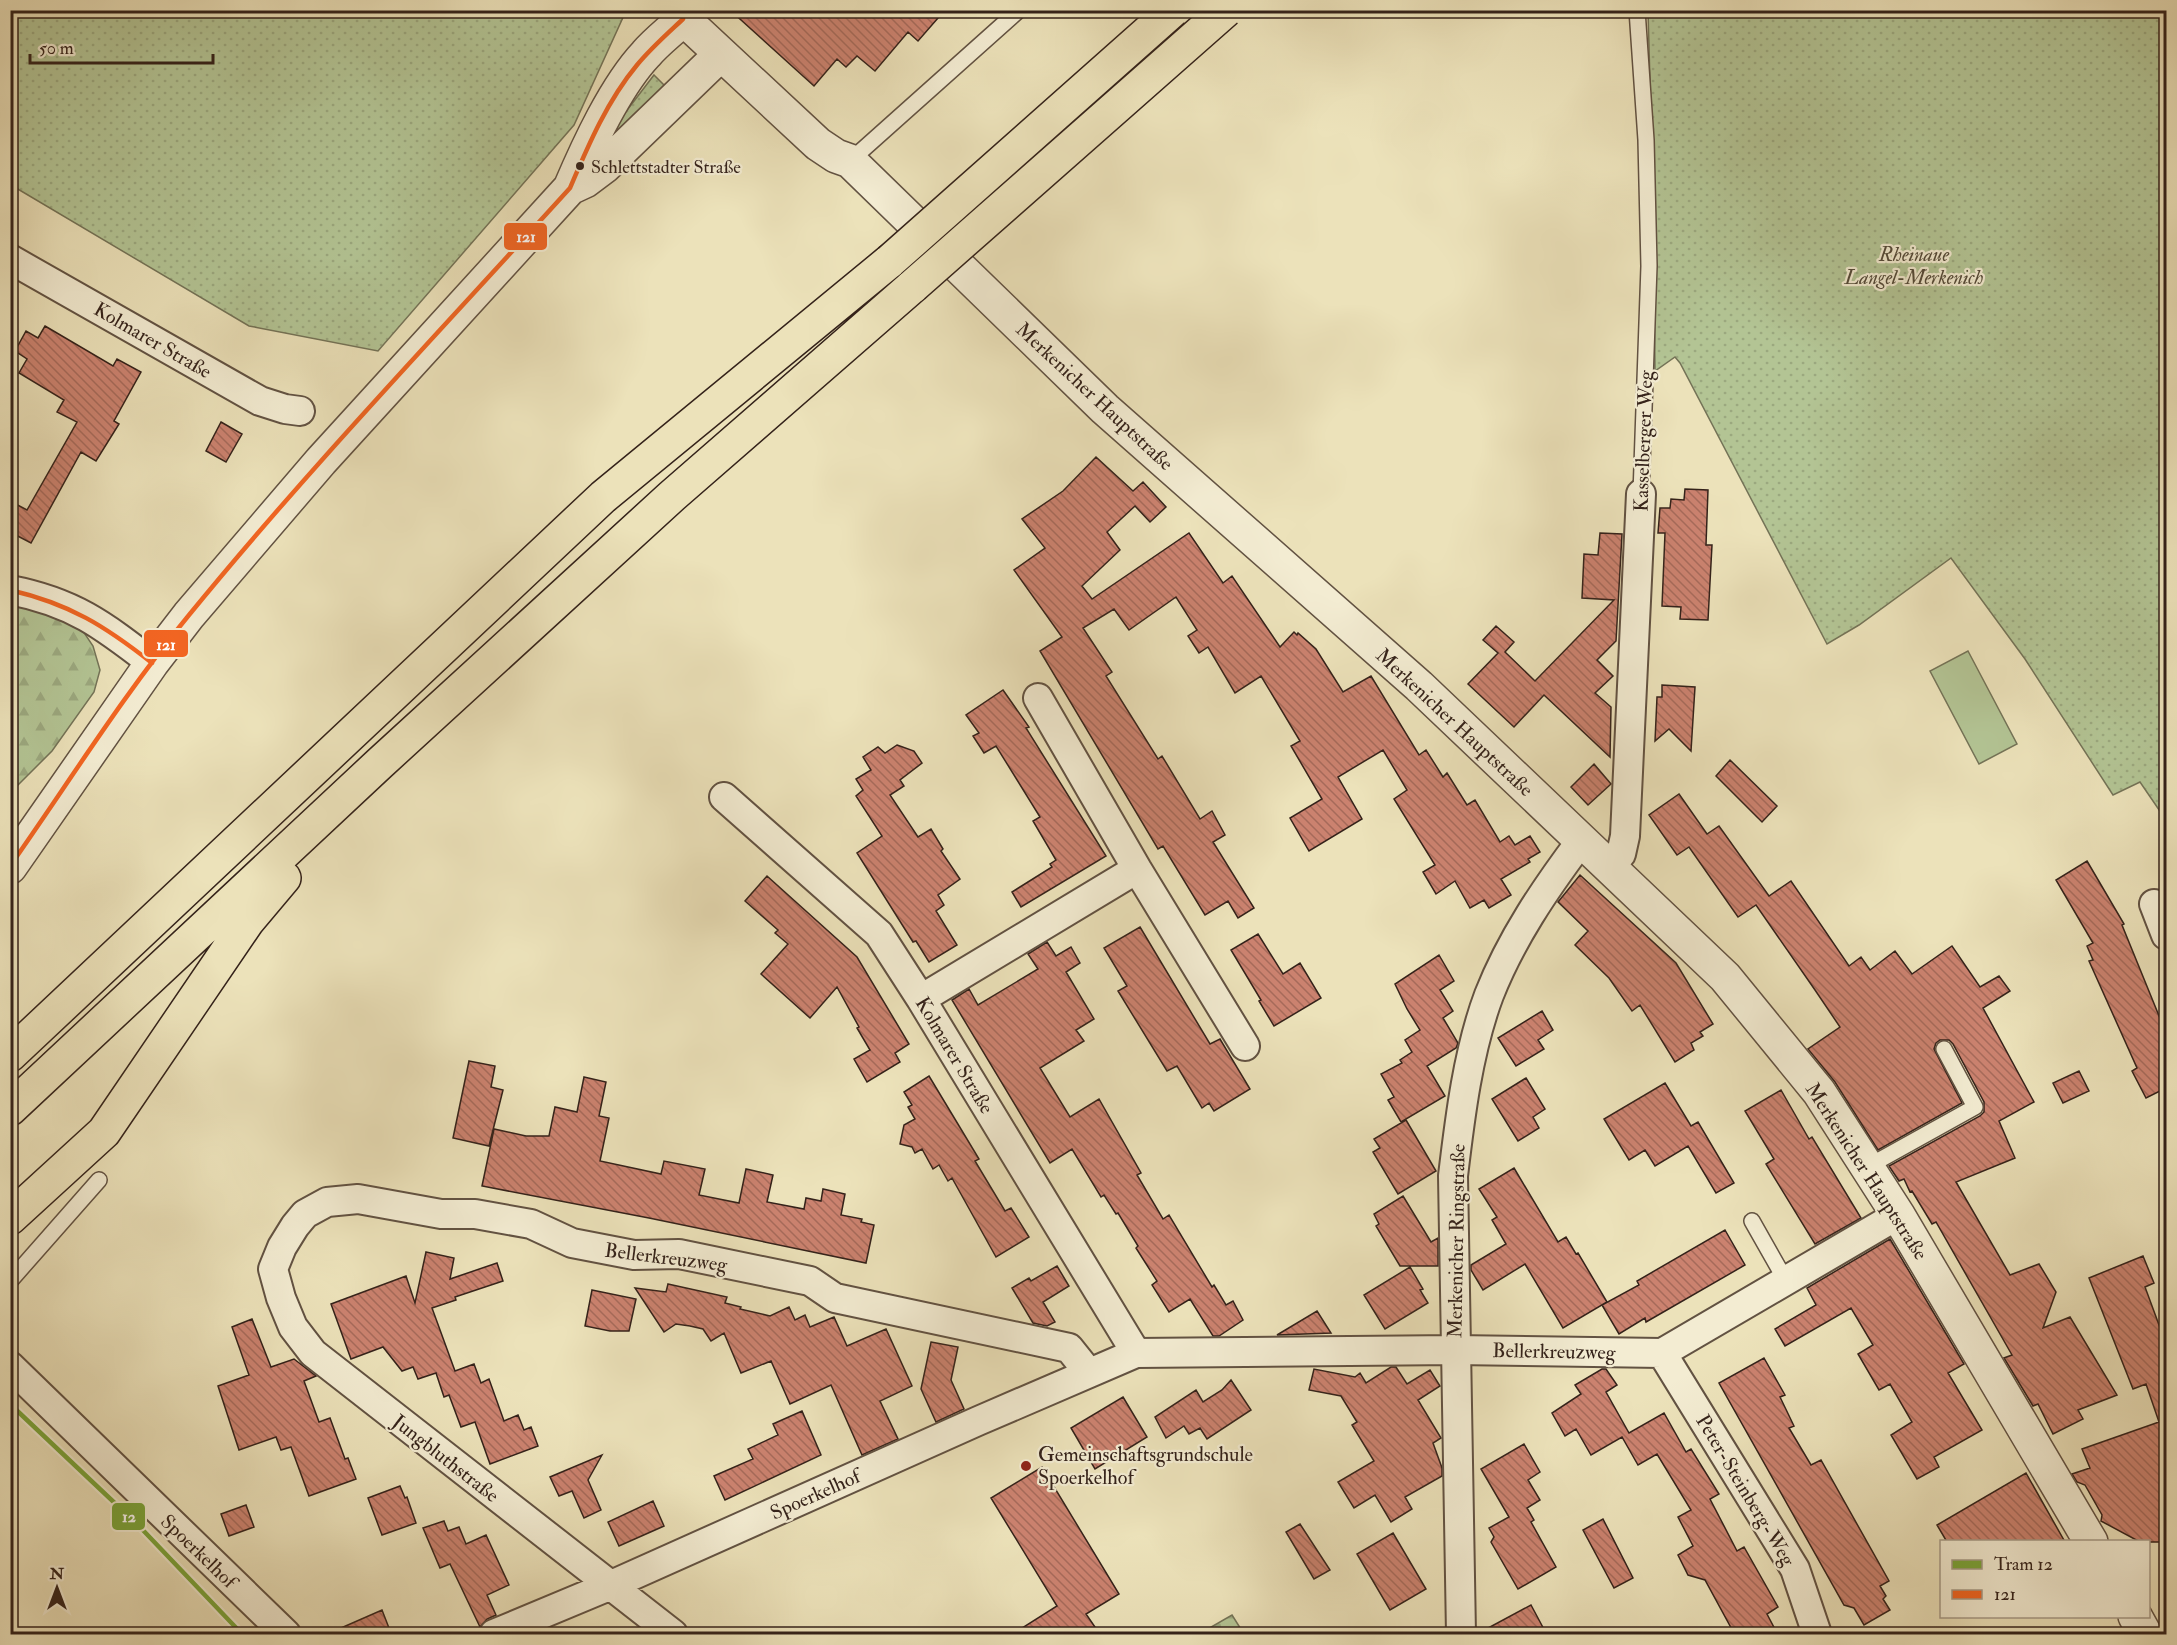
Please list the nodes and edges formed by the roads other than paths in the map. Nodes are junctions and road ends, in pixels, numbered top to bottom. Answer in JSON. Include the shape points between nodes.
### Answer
{"nodes":[{"id":1,"x":1019,"y":10,"type":"edge"},
{"id":2,"x":1173,"y":10,"type":"edge"},
{"id":3,"x":1226,"y":10,"type":"edge"},
{"id":4,"x":1637,"y":10,"type":"edge"},
{"id":5,"x":684,"y":13,"type":"edge"},
{"id":6,"x":721,"y":54,"type":"junction"},
{"id":7,"x":850,"y":161,"type":"junction"},
{"id":8,"x":570,"y":188,"type":"junction"},
{"id":9,"x":10,"y":260,"type":"edge"},
{"id":10,"x":300,"y":411,"type":"dead end"},
{"id":11,"x":1641,"y":495,"type":"joint"},
{"id":12,"x":10,"y":590,"type":"edge"},
{"id":13,"x":152,"y":663,"type":"junction"},
{"id":14,"x":1038,"y":698,"type":"dead end"},
{"id":15,"x":379,"y":764,"type":"junction"},
{"id":16,"x":724,"y":796,"type":"dead end"},
{"id":17,"x":1581,"y":841,"type":"junction"},
{"id":18,"x":10,"y":867,"type":"edge"},
{"id":19,"x":1608,"y":867,"type":"junction"},
{"id":20,"x":1137,"y":869,"type":"junction"},
{"id":21,"x":2154,"y":904,"type":"dead end"},
{"id":22,"x":2166,"y":935,"type":"edge"},
{"id":23,"x":921,"y":999,"type":"junction"},
{"id":24,"x":1245,"y":1046,"type":"dead end"},
{"id":25,"x":1944,"y":1048,"type":"dead end"},
{"id":26,"x":10,"y":1054,"type":"edge"},
{"id":27,"x":10,"y":1109,"type":"edge"},
{"id":28,"x":1867,"y":1167,"type":"junction"},
{"id":29,"x":99,"y":1180,"type":"dead end"},
{"id":30,"x":1898,"y":1215,"type":"junction"},
{"id":31,"x":10,"y":1218,"type":"edge"},
{"id":32,"x":1752,"y":1221,"type":"dead end"},
{"id":33,"x":282,"y":1247,"type":"joint"},
{"id":34,"x":10,"y":1281,"type":"edge"},
{"id":35,"x":1786,"y":1281,"type":"junction"},
{"id":36,"x":1455,"y":1350,"type":"junction"},
{"id":37,"x":1136,"y":1353,"type":"junction"},
{"id":38,"x":1662,"y":1353,"type":"junction"},
{"id":39,"x":10,"y":1365,"type":"edge"},
{"id":40,"x":1089,"y":1373,"type":"junction"},
{"id":41,"x":2090,"y":1540,"type":"edge"},
{"id":42,"x":609,"y":1586,"type":"junction"},
{"id":43,"x":2135,"y":1618,"type":"edge"},
{"id":44,"x":286,"y":1635,"type":"edge"},
{"id":45,"x":494,"y":1635,"type":"edge"},
{"id":46,"x":673,"y":1635,"type":"edge"},
{"id":47,"x":1461,"y":1635,"type":"edge"},
{"id":48,"x":1817,"y":1635,"type":"edge"},
{"id":49,"x":2145,"y":1635,"type":"edge"}],
"edges":[{"from":1,"to":7,"type":"lane"},
{"from":2,"to":26,"type":"highway","bridge":true,"via":[[890,261],[603,497]]},
{"from":3,"to":15,"type":"highway","bridge":true,"via":[[672,496]]},
{"from":4,"to":11,"type":"lane","name":"Kasselberger Weg","via":[[1647,140],[1649,266]]},
{"from":5,"to":6,"type":"street","name":"Merkenicher Hauptstraße"},
{"from":5,"to":8,"type":"street","via":[[624,84]]},
{"from":6,"to":7,"type":"street","name":"Merkenicher Hauptstraße","via":[[818,144]]},
{"from":6,"to":8,"type":"street","via":[[605,166]]},
{"from":7,"to":17,"type":"street","name":"Merkenicher Hauptstraße","via":[[1105,409],[1419,686]]},
{"from":8,"to":13,"type":"street","via":[[321,461]]},
{"from":9,"to":10,"type":"street","name":"Kolmarer Straße","via":[[260,401]]},
{"from":11,"to":19,"type":"street","name":"Kasselberger Weg","via":[[1625,836],[1621,854]]},
{"from":12,"to":13,"type":"street","via":[[65,605],[85,615]]},
{"from":13,"to":18,"type":"street"},
{"from":14,"to":20,"type":"street"},
{"from":15,"to":27,"type":"highway"},
{"from":15,"to":31,"type":"highway","via":[[247,922],[104,1132]]},
{"from":16,"to":23,"type":"street","name":"Kolmarer Straße","via":[[879,934]]},
{"from":17,"to":19,"type":"street","name":"Merkenicher Hauptstraße"},
{"from":17,"to":36,"type":"street","name":"Merkenicher Ringstraße","via":[[1529,915],[1503,963],[1479,1030],[1461,1111],[1454,1176]]},
{"from":19,"to":28,"type":"street","name":"Merkenicher Hauptstraße","via":[[1725,977],[1819,1092]]},
{"from":20,"to":23,"type":"street"},
{"from":20,"to":24,"type":"street"},
{"from":21,"to":22,"type":"street"},
{"from":23,"to":37,"type":"street","name":"Kolmarer Straße"},
{"from":25,"to":28,"type":"lane","via":[[1975,1107]]},
{"from":28,"to":30,"type":"street","name":"Merkenicher Hauptstraße"},
{"from":29,"to":34,"type":"lane"},
{"from":30,"to":35,"type":"street"},
{"from":30,"to":41,"type":"street","name":"Merkenicher Hauptstraße"},
{"from":32,"to":35,"type":"lane"},
{"from":33,"to":40,"type":"street","name":"Bellerkreuzweg","via":[[305,1214],[327,1202],[357,1199],[441,1214],[475,1214],[531,1224],[582,1245],[634,1255],[679,1254],[810,1281],[835,1299],[1069,1348]]},
{"from":33,"to":42,"type":"street","name":"Jungbluthstraße","via":[[273,1269],[281,1298],[293,1327],[313,1353]]},
{"from":35,"to":38,"type":"street"},
{"from":36,"to":37,"type":"street","name":"Bellerkreuzweg"},
{"from":36,"to":38,"type":"street","name":"Bellerkreuzweg"},
{"from":36,"to":47,"type":"street","name":"Merkenicher Ringstraße"},
{"from":37,"to":40,"type":"street","name":"Spoerkelhof"},
{"from":38,"to":48,"type":"street","name":"Peter-Steinberg-Weg","via":[[1795,1569]]},
{"from":39,"to":44,"type":"street","name":"Spoerkelhof"},
{"from":40,"to":42,"type":"street","name":"Spoerkelhof"},
{"from":42,"to":45,"type":"street","name":"Spoerkelhof"},
{"from":42,"to":46,"type":"street","name":"Jungbluthstraße"},
{"from":43,"to":49,"type":"street"}]}
